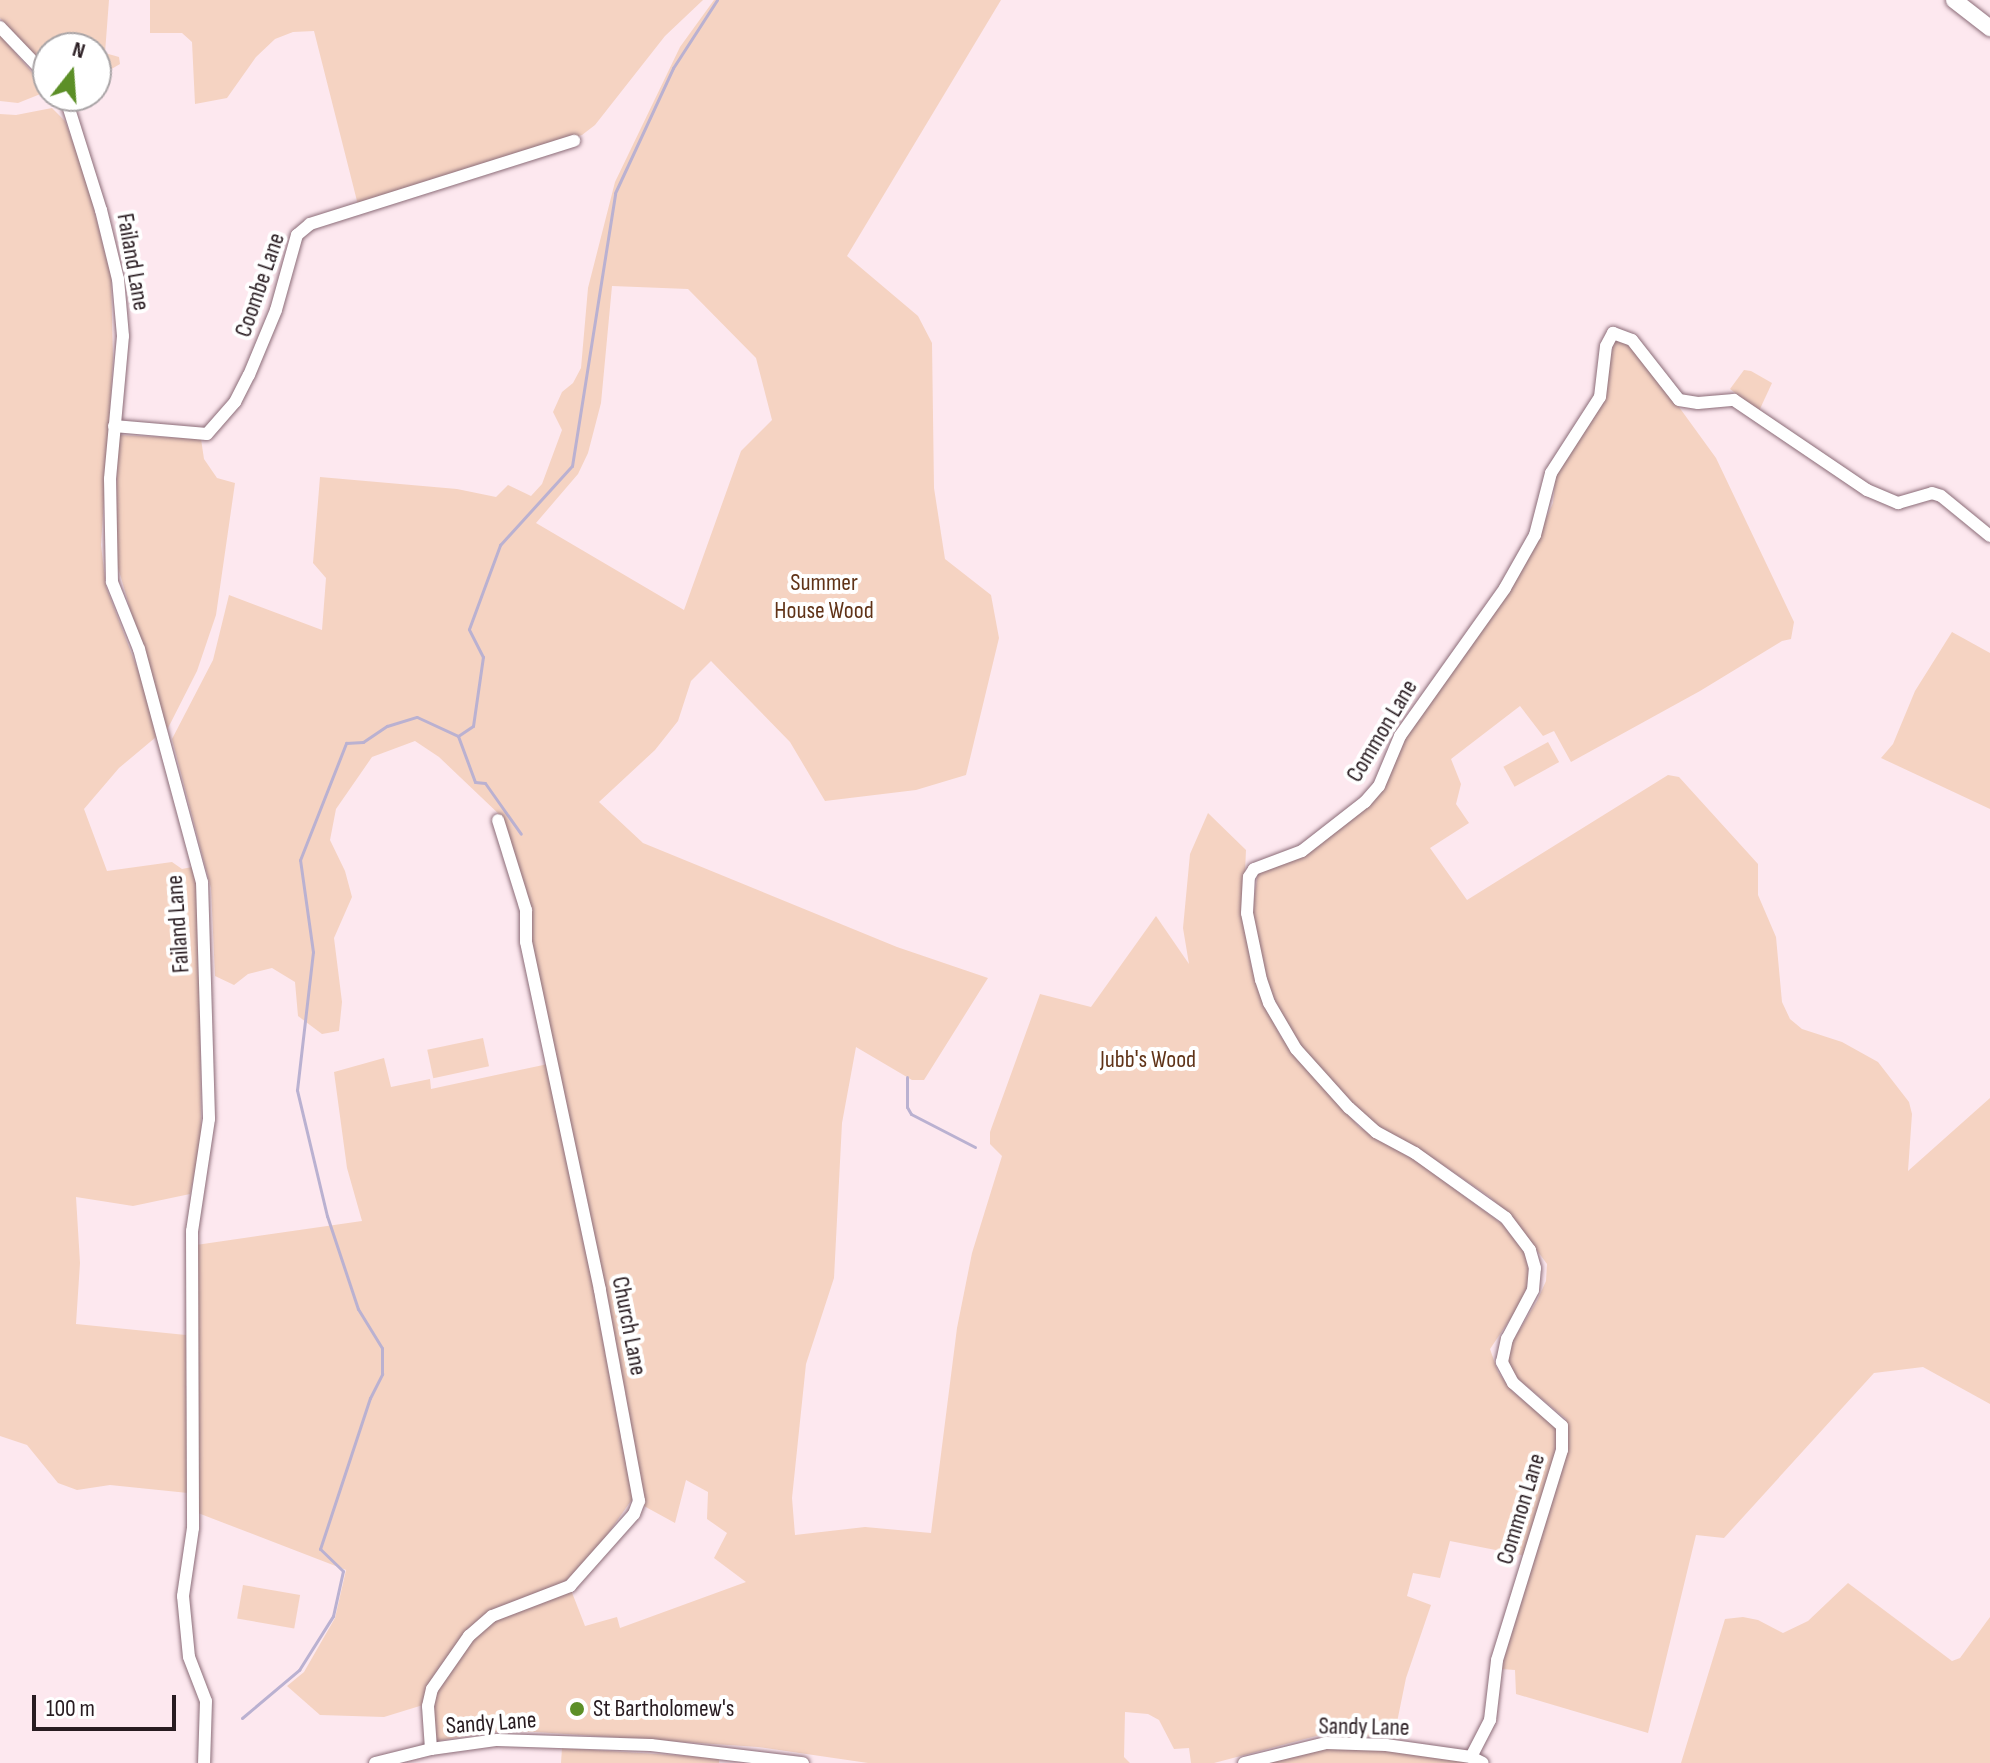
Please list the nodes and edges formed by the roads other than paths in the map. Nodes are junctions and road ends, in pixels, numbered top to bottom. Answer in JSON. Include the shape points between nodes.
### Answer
{"nodes":[{"id":1,"x":1954,"y":0,"type":"edge"},
{"id":2,"x":0,"y":27,"type":"edge"},
{"id":3,"x":1990,"y":28,"type":"edge"},
{"id":4,"x":32,"y":60,"type":"edge"},
{"id":5,"x":70,"y":112,"type":"edge"},
{"id":6,"x":574,"y":141,"type":"dead end"},
{"id":7,"x":114,"y":426,"type":"junction"},
{"id":8,"x":1990,"y":536,"type":"edge"},
{"id":9,"x":498,"y":820,"type":"dead end"},
{"id":10,"x":431,"y":1749,"type":"junction"},
{"id":11,"x":733,"y":1758,"type":"edge"},
{"id":12,"x":1477,"y":1760,"type":"edge"},
{"id":13,"x":204,"y":1763,"type":"edge"},
{"id":14,"x":375,"y":1763,"type":"edge"},
{"id":15,"x":803,"y":1763,"type":"edge"},
{"id":16,"x":1244,"y":1763,"type":"edge"}],
"edges":[{"from":1,"to":3,"type":"main road"},
{"from":2,"to":4,"type":"street"},
{"from":5,"to":7,"type":"street","name":"Failand Lane","via":[[118,279],[123,336]]},
{"from":6,"to":7,"type":"street","name":"Coombe Lane","via":[[310,224],[297,235],[276,310],[249,375],[235,402],[207,434]]},
{"from":7,"to":13,"type":"street","name":"Failand Lane","via":[[112,582],[139,649],[202,882],[209,1119],[192,1231],[193,1528],[183,1596],[189,1657],[206,1701]]},
{"from":8,"to":12,"type":"street","name":"Common Lane","via":[[1941,496],[1932,493],[1898,503],[1867,490],[1734,400],[1679,400],[1632,340],[1613,333],[1606,346],[1600,397],[1551,473],[1535,535],[1505,588],[1400,736],[1379,786],[1302,851],[1254,869],[1249,877],[1247,913],[1261,980],[1296,1049],[1376,1132],[1415,1153],[1506,1218],[1530,1250],[1535,1268],[1533,1290],[1507,1339],[1502,1362],[1513,1383],[1562,1426],[1562,1450],[1497,1660],[1490,1720]]},
{"from":9,"to":10,"type":"street","name":"Church Lane","via":[[526,910],[526,942],[639,1501],[634,1514],[570,1586],[492,1616],[469,1636],[432,1689]]},
{"from":10,"to":11,"type":"street","name":"Sandy Lane","via":[[497,1740],[556,1741],[651,1745]]},
{"from":10,"to":14,"type":"street","name":"Sandy Lane"},
{"from":11,"to":15,"type":"street","name":"Sandy Lane"},
{"from":12,"to":16,"type":"street","name":"Sandy Lane","via":[[1386,1745],[1326,1743]]}]}
